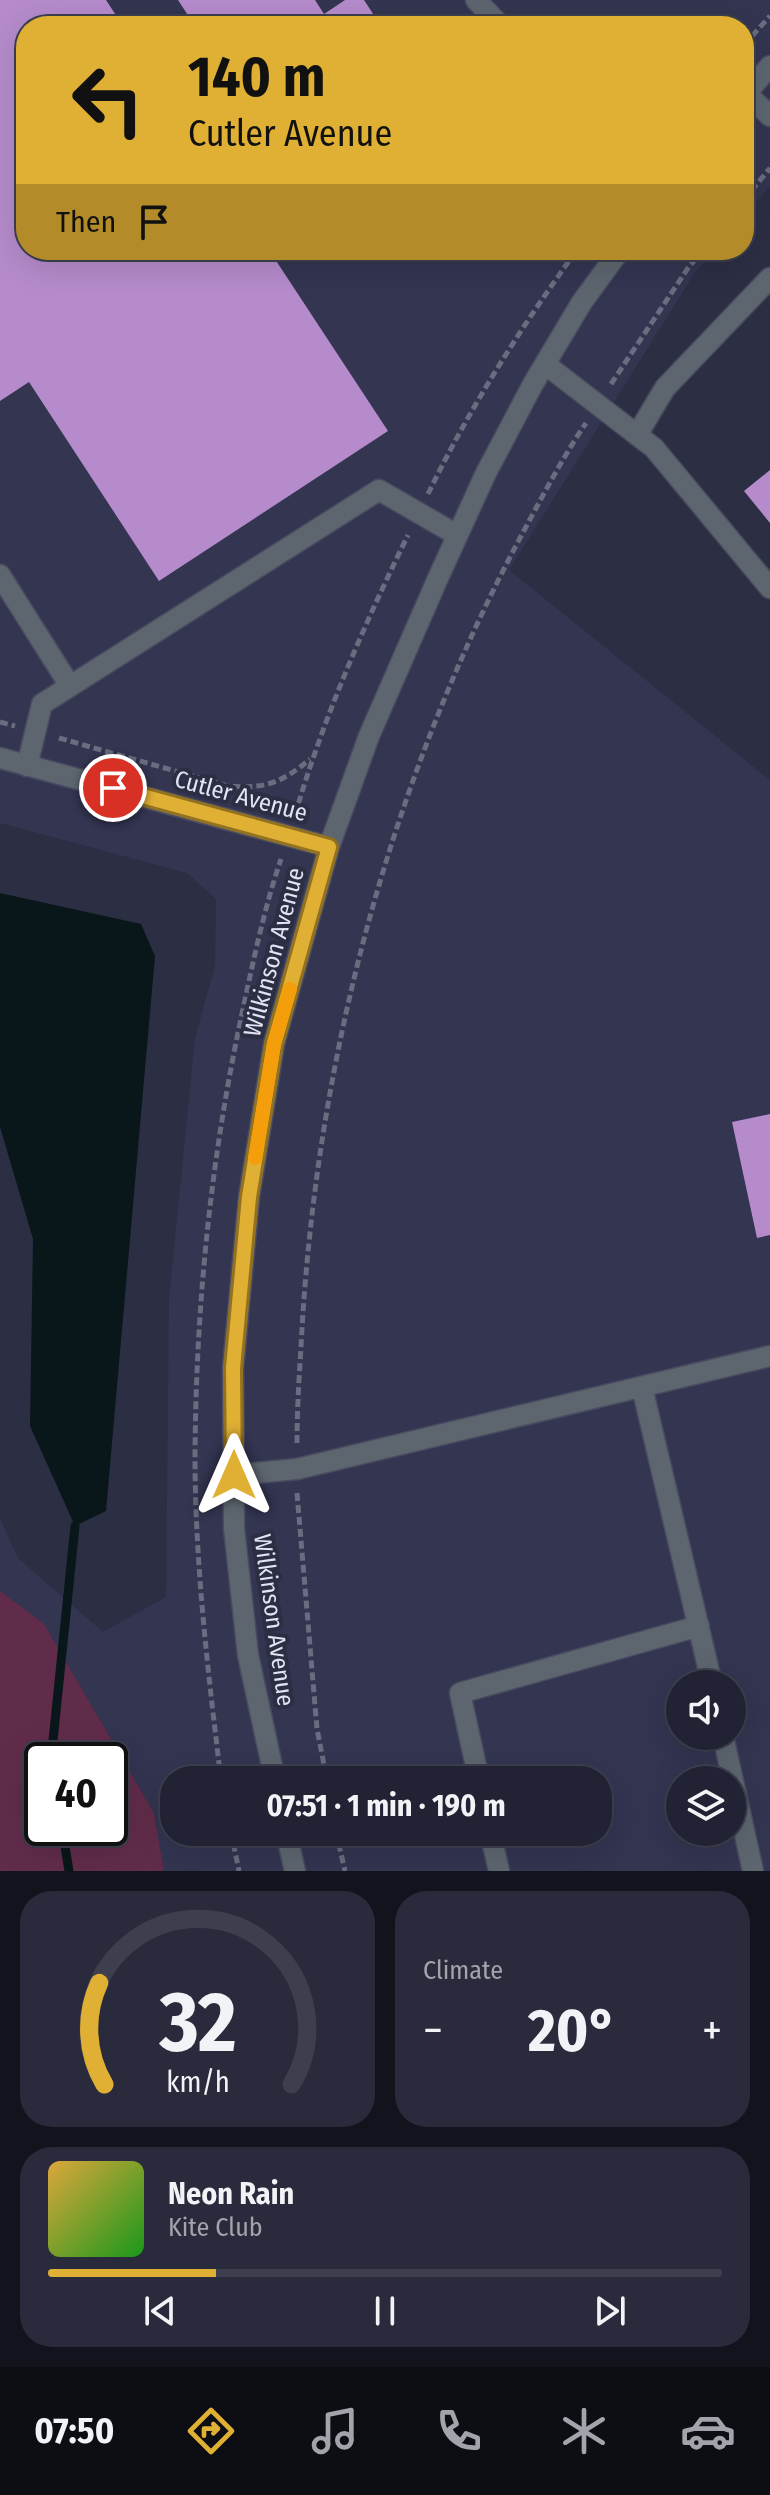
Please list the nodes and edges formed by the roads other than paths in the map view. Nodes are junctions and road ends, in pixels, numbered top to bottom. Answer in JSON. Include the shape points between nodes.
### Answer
{"nodes":[{"id":1,"x":476,"y":0,"type":"edge"},
{"id":2,"x":491,"y":16,"type":"edge"},
{"id":3,"x":770,"y":66,"type":"edge"},
{"id":4,"x":754,"y":85,"type":"edge"},
{"id":5,"x":754,"y":103,"type":"edge"},
{"id":6,"x":770,"y":116,"type":"edge"},
{"id":7,"x":613,"y":260,"type":"edge"},
{"id":8,"x":770,"y":278,"type":"edge"},
{"id":9,"x":545,"y":364,"type":"junction"},
{"id":10,"x":637,"y":435,"type":"junction"},
{"id":11,"x":457,"y":535,"type":"junction"},
{"id":12,"x":0,"y":575,"type":"edge"},
{"id":13,"x":770,"y":588,"type":"edge"},
{"id":14,"x":70,"y":686,"type":"junction"},
{"id":15,"x":0,"y":758,"type":"edge"},
{"id":16,"x":27,"y":766,"type":"junction"},
{"id":17,"x":329,"y":847,"type":"junction"},
{"id":18,"x":770,"y":1356,"type":"edge"},
{"id":19,"x":642,"y":1387,"type":"junction"},
{"id":20,"x":234,"y":1475,"type":"junction"},
{"id":21,"x":699,"y":1626,"type":"junction"},
{"id":22,"x":709,"y":1670,"type":"edge"},
{"id":23,"x":726,"y":1750,"type":"edge"},
{"id":24,"x":272,"y":1766,"type":"edge"},
{"id":25,"x":476,"y":1766,"type":"edge"},
{"id":26,"x":289,"y":1846,"type":"edge"},
{"id":27,"x":493,"y":1846,"type":"edge"},
{"id":28,"x":295,"y":1871,"type":"edge"},
{"id":29,"x":499,"y":1871,"type":"edge"},
{"id":30,"x":753,"y":1871,"type":"edge"}],
"edges":[{"from":1,"to":2,"type":"street"},
{"from":3,"to":4,"type":"street"},
{"from":5,"to":6,"type":"street"},
{"from":7,"to":9,"type":"street","name":"Wilkinson Avenue"},
{"from":8,"to":10,"type":"street","via":[[665,388]]},
{"from":9,"to":10,"type":"street"},
{"from":9,"to":11,"type":"street","name":"Wilkinson Avenue"},
{"from":10,"to":13,"type":"street","via":[[654,448]]},
{"from":11,"to":14,"type":"street","via":[[379,490]]},
{"from":11,"to":17,"type":"street","name":"Wilkinson Avenue","via":[[369,736]]},
{"from":12,"to":14,"type":"street"},
{"from":14,"to":16,"type":"street","via":[[42,704]]},
{"from":15,"to":16,"type":"street","name":"Cutler Avenue"},
{"from":16,"to":17,"type":"street","name":"Cutler Avenue"},
{"from":17,"to":20,"type":"street","name":"Wilkinson Avenue","via":[[274,1044],[249,1197],[233,1368]]},
{"from":18,"to":19,"type":"street"},
{"from":19,"to":20,"type":"street","via":[[297,1469]]},
{"from":19,"to":21,"type":"street"},
{"from":20,"to":24,"type":"street","name":"Wilkinson Avenue","via":[[234,1528],[248,1655]]},
{"from":21,"to":22,"type":"street"},
{"from":21,"to":25,"type":"street","via":[[460,1693]]},
{"from":23,"to":30,"type":"street"},
{"from":26,"to":28,"type":"street"},
{"from":27,"to":29,"type":"street"}]}
